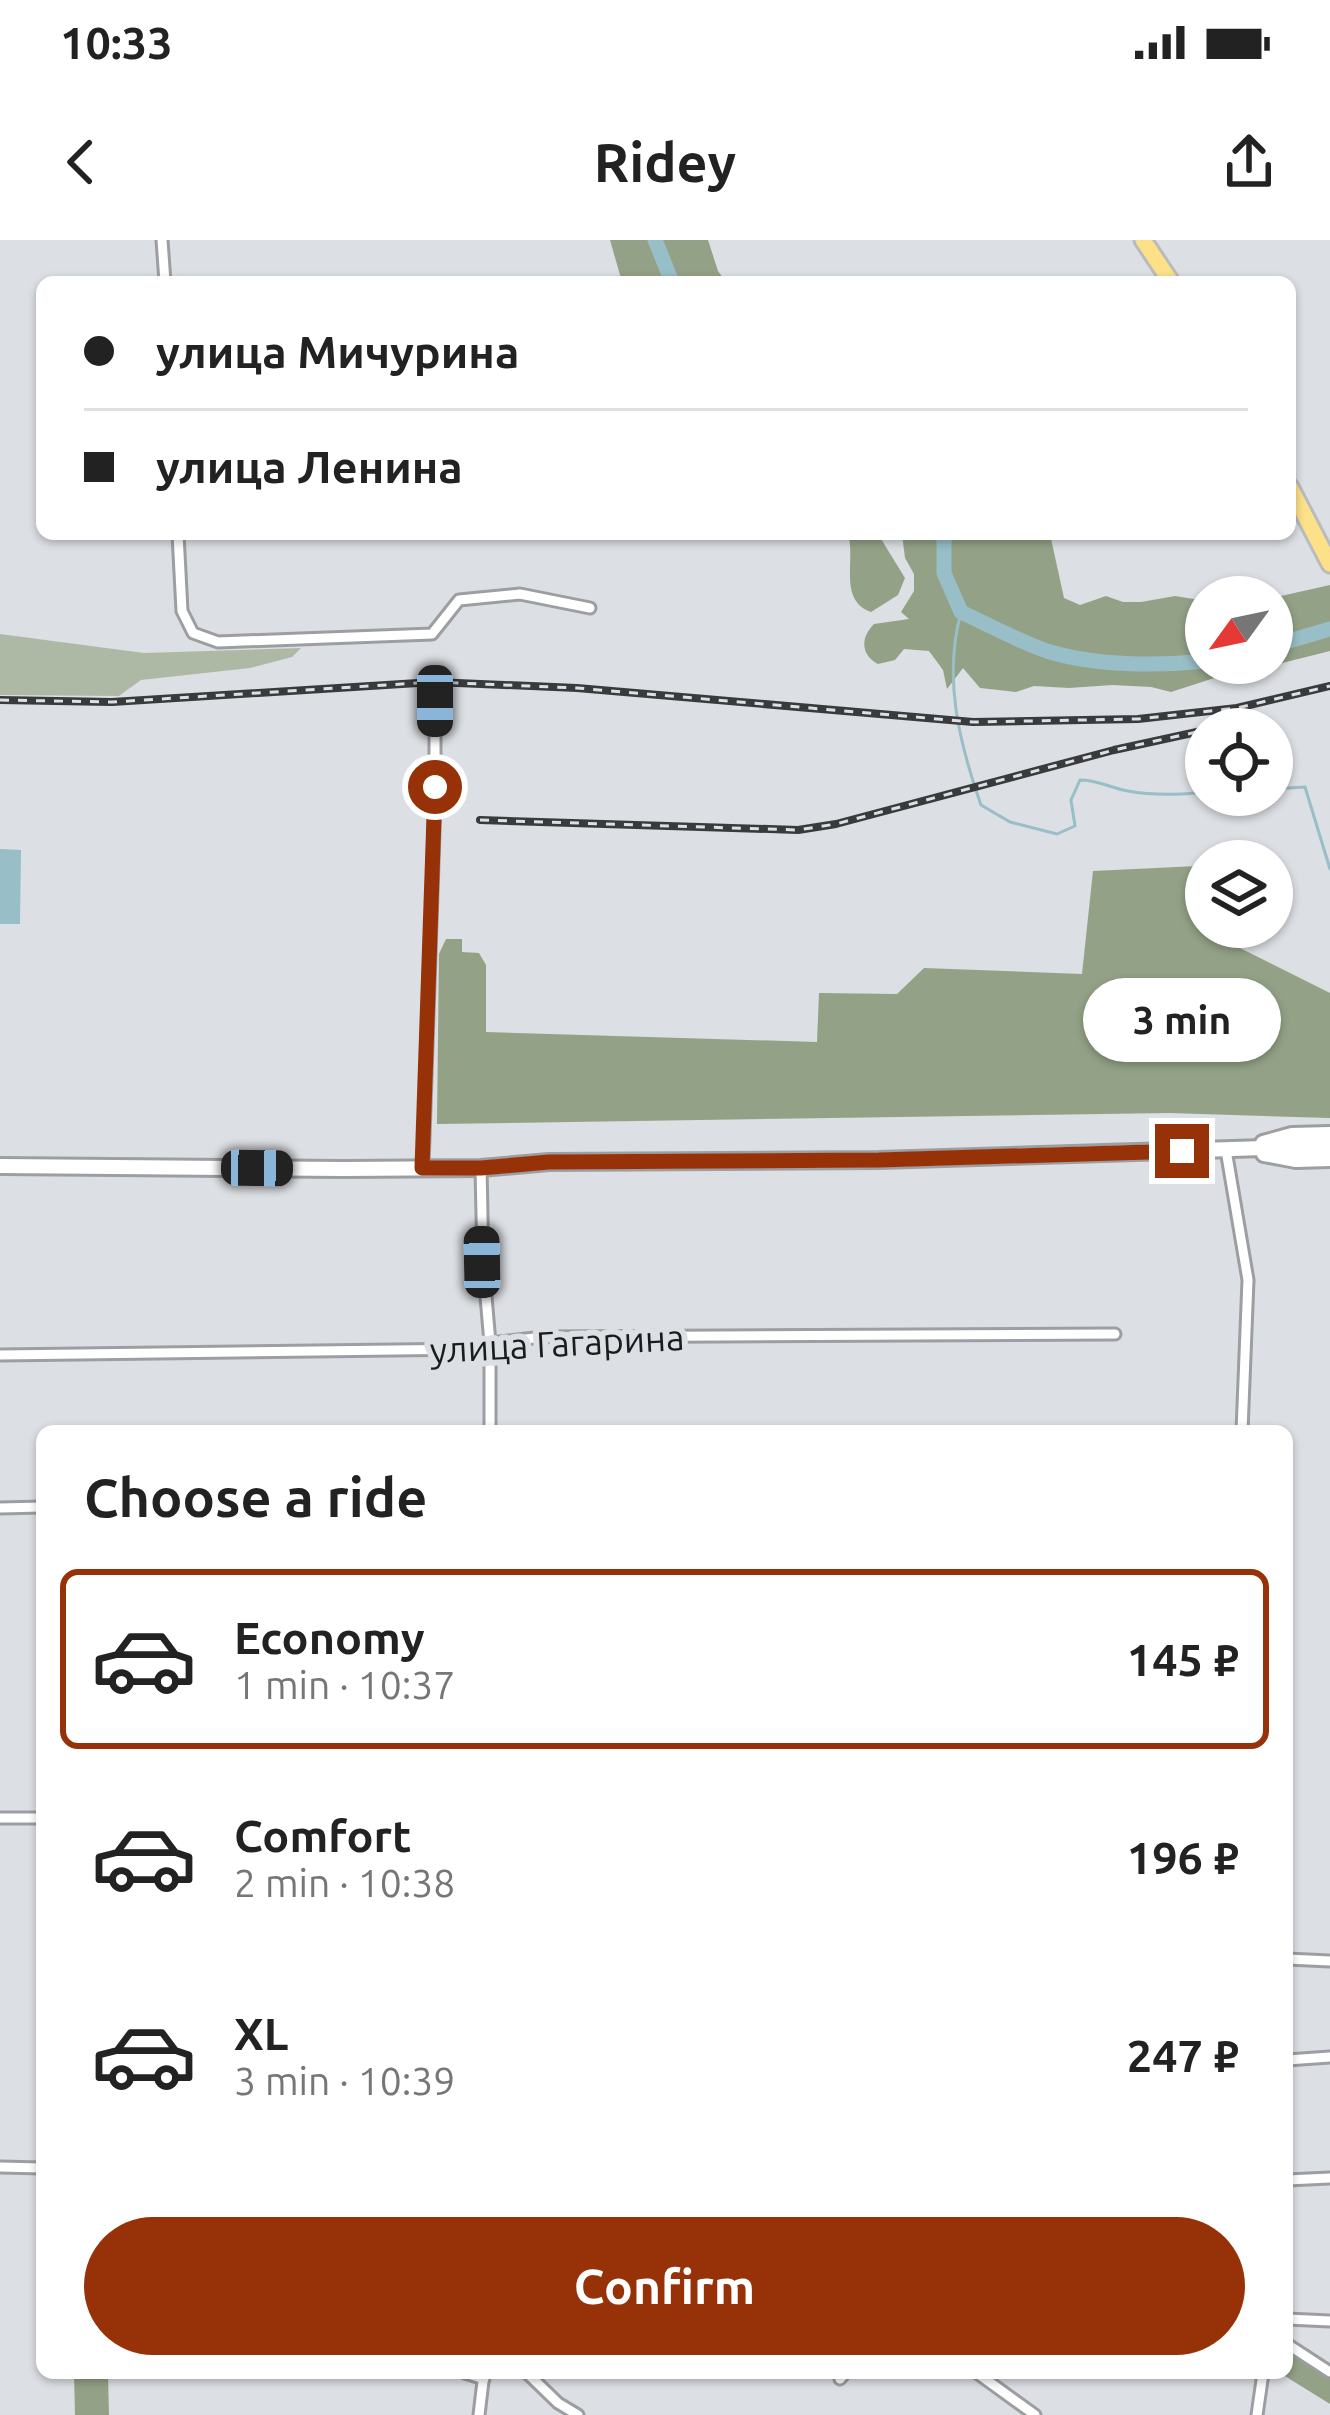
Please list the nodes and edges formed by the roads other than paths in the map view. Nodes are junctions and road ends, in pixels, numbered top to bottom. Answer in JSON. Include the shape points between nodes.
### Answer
{"nodes":[{"id":1,"x":162,"y":240,"type":"edge"},
{"id":2,"x":1143,"y":240,"type":"edge"},
{"id":3,"x":165,"y":276,"type":"edge"},
{"id":4,"x":1167,"y":276,"type":"edge"},
{"id":5,"x":1296,"y":499,"type":"edge"},
{"id":6,"x":178,"y":540,"type":"edge"},
{"id":7,"x":1330,"y":564,"type":"edge"},
{"id":8,"x":590,"y":608,"type":"dead end"},
{"id":9,"x":435,"y":701,"type":"dead end"},
{"id":10,"x":1330,"y":1134,"type":"edge"},
{"id":11,"x":1330,"y":1146,"type":"edge"},
{"id":12,"x":1233,"y":1150,"type":"junction"},
{"id":13,"x":1330,"y":1159,"type":"edge"},
{"id":14,"x":0,"y":1166,"type":"edge"},
{"id":15,"x":422,"y":1168,"type":"junction"},
{"id":16,"x":481,"y":1168,"type":"junction"},
{"id":17,"x":1114,"y":1334,"type":"dead end"},
{"id":18,"x":490,"y":1343,"type":"junction"},
{"id":19,"x":0,"y":1355,"type":"edge"},
{"id":20,"x":490,"y":1425,"type":"edge"},
{"id":21,"x":1242,"y":1425,"type":"edge"},
{"id":22,"x":36,"y":1507,"type":"edge"},
{"id":23,"x":0,"y":1508,"type":"edge"},
{"id":24,"x":0,"y":1818,"type":"edge"},
{"id":25,"x":36,"y":1818,"type":"edge"},
{"id":26,"x":1293,"y":1959,"type":"edge"},
{"id":27,"x":1330,"y":1961,"type":"edge"},
{"id":28,"x":1330,"y":2056,"type":"edge"},
{"id":29,"x":1293,"y":2059,"type":"edge"},
{"id":30,"x":0,"y":2168,"type":"edge"},
{"id":31,"x":36,"y":2168,"type":"edge"},
{"id":32,"x":1330,"y":2178,"type":"edge"},
{"id":33,"x":1293,"y":2180,"type":"edge"},
{"id":34,"x":1293,"y":2319,"type":"edge"},
{"id":35,"x":1330,"y":2321,"type":"edge"},
{"id":36,"x":1293,"y":2348,"type":"edge"},
{"id":37,"x":1330,"y":2372,"type":"edge"},
{"id":38,"x":484,"y":2379,"type":"edge"},
{"id":39,"x":532,"y":2379,"type":"edge"},
{"id":40,"x":985,"y":2379,"type":"edge"},
{"id":41,"x":1262,"y":2379,"type":"edge"},
{"id":42,"x":479,"y":2415,"type":"edge"},
{"id":43,"x":578,"y":2415,"type":"edge"},
{"id":44,"x":1035,"y":2415,"type":"edge"},
{"id":45,"x":1257,"y":2415,"type":"edge"}],
"edges":[{"from":1,"to":3,"type":"street"},
{"from":2,"to":4,"type":"main road"},
{"from":5,"to":7,"type":"main road"},
{"from":6,"to":8,"type":"street","via":[[182,611],[193,633],[218,642],[432,634],[460,600],[520,594]]},
{"from":9,"to":15,"type":"street"},
{"from":10,"to":12,"type":"main road"},
{"from":11,"to":12,"type":"main road"},
{"from":12,"to":13,"type":"main road"},
{"from":12,"to":16,"type":"main road"},
{"from":12,"to":21,"type":"street","via":[[1248,1280]]},
{"from":14,"to":15,"type":"main road"},
{"from":15,"to":16,"type":"main road"},
{"from":16,"to":18,"type":"street"},
{"from":17,"to":18,"type":"street","name":"улица Гагарина"},
{"from":18,"to":19,"type":"street","name":"улица Гагарина"},
{"from":18,"to":20,"type":"street"},
{"from":22,"to":23,"type":"street"},
{"from":24,"to":25,"type":"street"},
{"from":26,"to":27,"type":"street"},
{"from":28,"to":29,"type":"street"},
{"from":30,"to":31,"type":"street"},
{"from":32,"to":33,"type":"street"},
{"from":34,"to":35,"type":"street"},
{"from":36,"to":37,"type":"street"},
{"from":38,"to":42,"type":"street"},
{"from":39,"to":43,"type":"street"},
{"from":40,"to":44,"type":"street"},
{"from":41,"to":45,"type":"street"}]}
